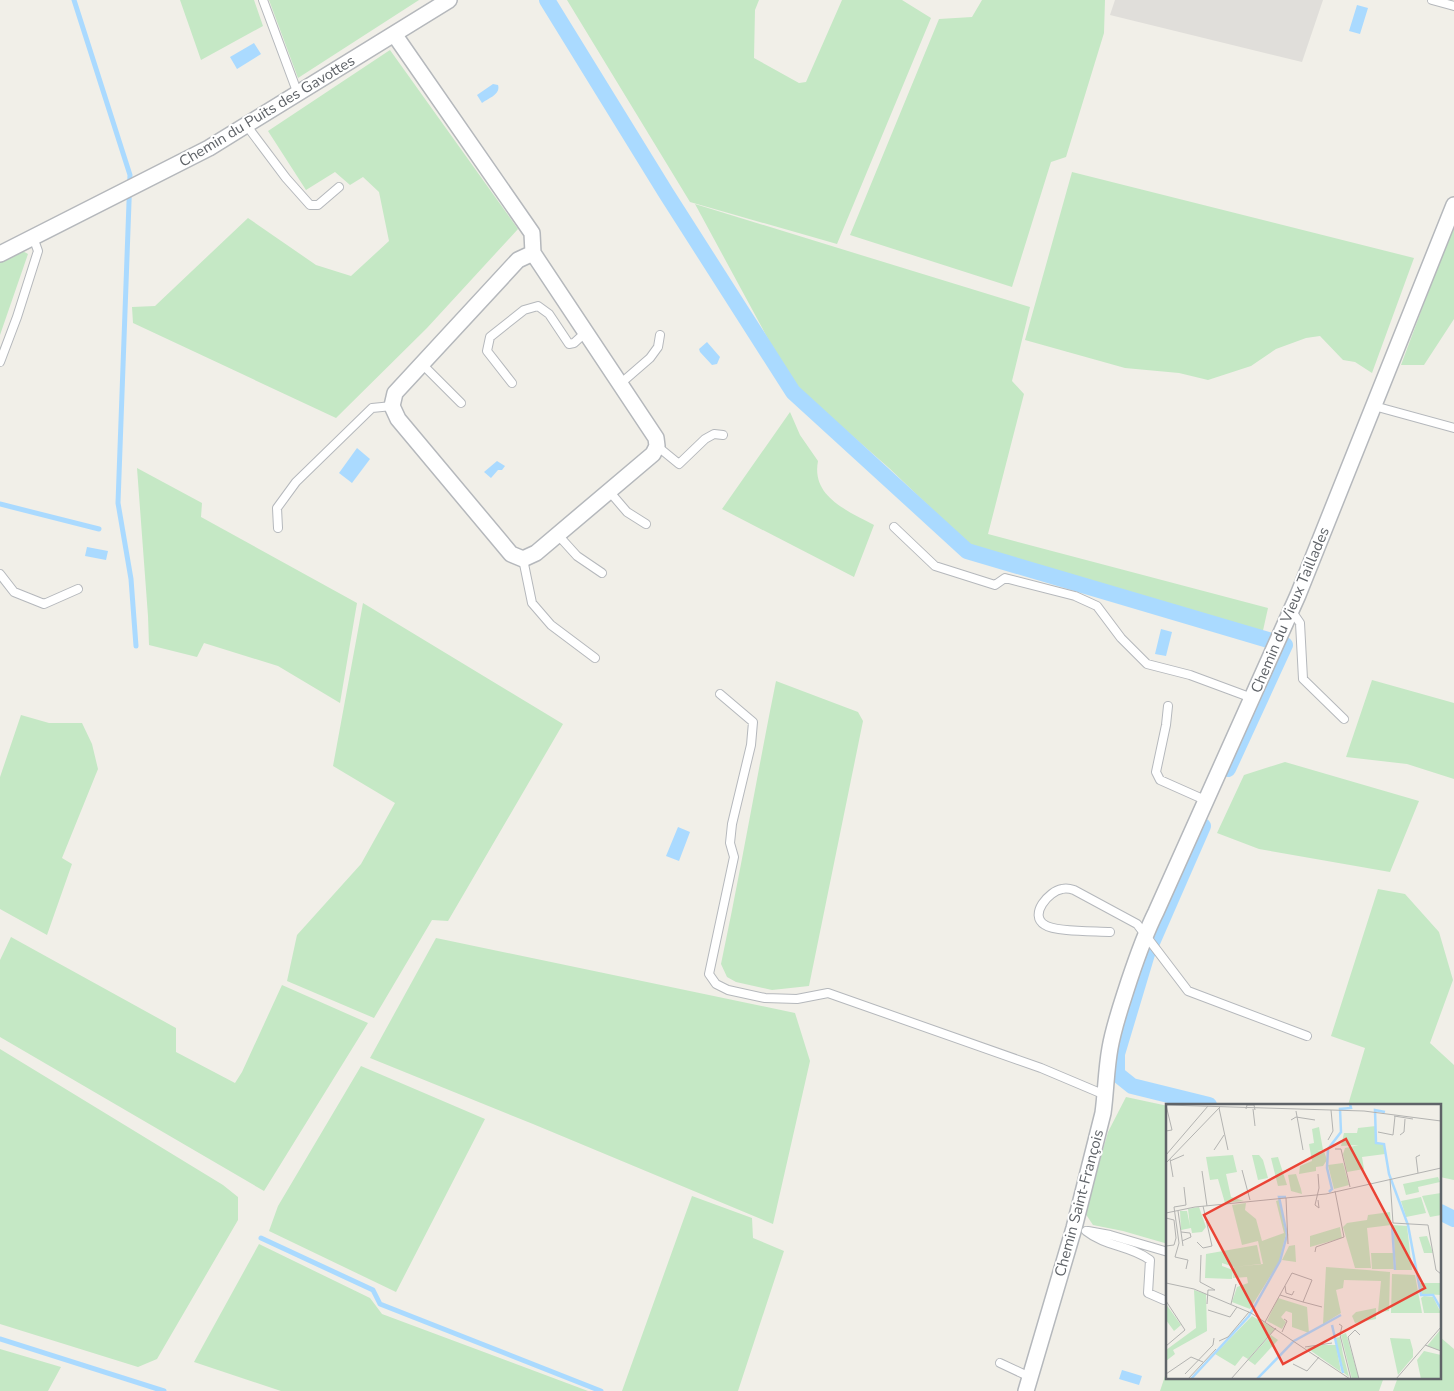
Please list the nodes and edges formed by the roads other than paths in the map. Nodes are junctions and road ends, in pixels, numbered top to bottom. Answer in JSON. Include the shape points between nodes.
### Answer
{"nodes":[{"id":1,"x":263,"y":0,"type":"edge"},
{"id":2,"x":449,"y":0,"type":"edge"},
{"id":3,"x":1432,"y":0,"type":"edge"},
{"id":4,"x":1454,"y":6,"type":"edge"},
{"id":5,"x":394,"y":34,"type":"junction"},
{"id":6,"x":298,"y":94,"type":"junction"},
{"id":7,"x":247,"y":126,"type":"junction"},
{"id":8,"x":339,"y":187,"type":"dead end"},
{"id":9,"x":1454,"y":205,"type":"edge"},
{"id":10,"x":33,"y":237,"type":"junction"},
{"id":11,"x":533,"y":253,"type":"junction"},
{"id":12,"x":0,"y":254,"type":"edge"},
{"id":13,"x":586,"y":332,"type":"junction"},
{"id":14,"x":660,"y":335,"type":"dead end"},
{"id":15,"x":0,"y":362,"type":"edge"},
{"id":16,"x":422,"y":364,"type":"junction"},
{"id":17,"x":512,"y":383,"type":"dead end"},
{"id":18,"x":620,"y":384,"type":"junction"},
{"id":19,"x":461,"y":403,"type":"dead end"},
{"id":20,"x":392,"y":406,"type":"junction"},
{"id":21,"x":1374,"y":406,"type":"junction"},
{"id":22,"x":1454,"y":428,"type":"edge"},
{"id":23,"x":723,"y":435,"type":"dead end"},
{"id":24,"x":658,"y":446,"type":"junction"},
{"id":25,"x":609,"y":491,"type":"junction"},
{"id":26,"x":646,"y":524,"type":"dead end"},
{"id":27,"x":894,"y":527,"type":"dead end"},
{"id":28,"x":278,"y":528,"type":"dead end"},
{"id":29,"x":558,"y":535,"type":"junction"},
{"id":30,"x":523,"y":559,"type":"junction"},
{"id":31,"x":602,"y":573,"type":"dead end"},
{"id":32,"x":0,"y":574,"type":"edge"},
{"id":33,"x":78,"y":589,"type":"dead end"},
{"id":34,"x":1291,"y":610,"type":"junction"},
{"id":35,"x":595,"y":658,"type":"dead end"},
{"id":36,"x":720,"y":694,"type":"dead end"},
{"id":37,"x":1252,"y":698,"type":"junction"},
{"id":38,"x":1168,"y":706,"type":"dead end"},
{"id":39,"x":1344,"y":719,"type":"dead end"},
{"id":40,"x":1205,"y":800,"type":"junction"},
{"id":41,"x":1110,"y":932,"type":"dead end"},
{"id":42,"x":1146,"y":933,"type":"junction"},
{"id":43,"x":1118,"y":1013,"type":"joint"},
{"id":44,"x":1307,"y":1036,"type":"dead end"},
{"id":45,"x":1105,"y":1094,"type":"junction"},
{"id":46,"x":1080,"y":1229,"type":"junction"},
{"id":47,"x":1166,"y":1251,"type":"edge"},
{"id":48,"x":1164,"y":1300,"type":"dead end"},
{"id":49,"x":1000,"y":1363,"type":"dead end"},
{"id":50,"x":1028,"y":1384,"type":"edge"}],
"edges":[{"from":1,"to":6,"type":"lane"},
{"from":2,"to":5,"type":"street","name":"Chemin du Puits des Gavottes"},
{"from":3,"to":4,"type":"lane"},
{"from":5,"to":6,"type":"street","name":"Chemin du Puits des Gavottes"},
{"from":5,"to":11,"type":"street","via":[[532,233]]},
{"from":6,"to":7,"type":"street","name":"Chemin du Puits des Gavottes"},
{"from":7,"to":8,"type":"lane","via":[[310,205],[318,206]]},
{"from":7,"to":10,"type":"street","name":"Chemin du Puits des Gavottes"},
{"from":9,"to":21,"type":"street","name":"Chemin du Vieux Taillades"},
{"from":10,"to":12,"type":"street","name":"Chemin du Puits des Gavottes"},
{"from":10,"to":15,"type":"lane","via":[[38,251]]},
{"from":11,"to":13,"type":"street"},
{"from":11,"to":16,"type":"street","via":[[518,260]]},
{"from":13,"to":17,"type":"lane","via":[[569,344],[548,314],[538,306],[524,310],[490,337],[487,351]]},
{"from":13,"to":18,"type":"street"},
{"from":14,"to":18,"type":"lane","via":[[658,348],[650,358]]},
{"from":16,"to":19,"type":"lane"},
{"from":16,"to":20,"type":"street","via":[[395,393]]},
{"from":18,"to":24,"type":"street"},
{"from":20,"to":28,"type":"lane","via":[[372,408],[296,482],[277,508]]},
{"from":20,"to":30,"type":"street","via":[[398,419],[511,554]]},
{"from":21,"to":22,"type":"lane"},
{"from":21,"to":34,"type":"street","name":"Chemin du Vieux Taillades"},
{"from":23,"to":24,"type":"lane","via":[[714,434],[705,439],[679,464]]},
{"from":24,"to":25,"type":"street","via":[[654,454]]},
{"from":25,"to":26,"type":"lane","via":[[627,512]]},
{"from":25,"to":29,"type":"street"},
{"from":27,"to":37,"type":"lane","via":[[935,566],[995,585],[1005,578],[1075,596],[1097,606],[1121,638],[1147,664],[1190,675]]},
{"from":29,"to":30,"type":"street"},
{"from":29,"to":31,"type":"lane","via":[[577,556]]},
{"from":30,"to":35,"type":"lane","via":[[532,603],[551,625]]},
{"from":32,"to":33,"type":"lane","via":[[14,592],[44,604]]},
{"from":34,"to":37,"type":"street","name":"Chemin du Vieux Taillades"},
{"from":34,"to":39,"type":"lane","via":[[1300,623],[1303,679]]},
{"from":36,"to":45,"type":"lane","via":[[753,722],[732,824],[730,843],[734,857],[709,974],[716,984],[728,990],[766,998],[797,999],[828,993],[1041,1068]]},
{"from":37,"to":40,"type":"street","name":"Chemin du Vieux Taillades"},
{"from":38,"to":40,"type":"lane","via":[[1156,772],[1160,780]]},
{"from":40,"to":42,"type":"street","name":"Chemin du Vieux Taillades"},
{"from":41,"to":42,"type":"lane","via":[[1052,929],[1038,917],[1039,908],[1055,892],[1063,888],[1074,890],[1137,924]]},
{"from":42,"to":43,"type":"street","name":"Chemin du Vieux Taillades"},
{"from":42,"to":44,"type":"lane","via":[[1188,991]]},
{"from":43,"to":45,"type":"street","name":"Chemin Saint-François","via":[[1105,1078]]},
{"from":45,"to":46,"type":"street","name":"Chemin Saint-François"},
{"from":46,"to":47,"type":"lane"},
{"from":46,"to":48,"type":"lane","via":[[1096,1239],[1140,1253],[1150,1260],[1148,1292]]},
{"from":46,"to":50,"type":"street","name":"Chemin Saint-François"},
{"from":49,"to":50,"type":"lane"}]}
